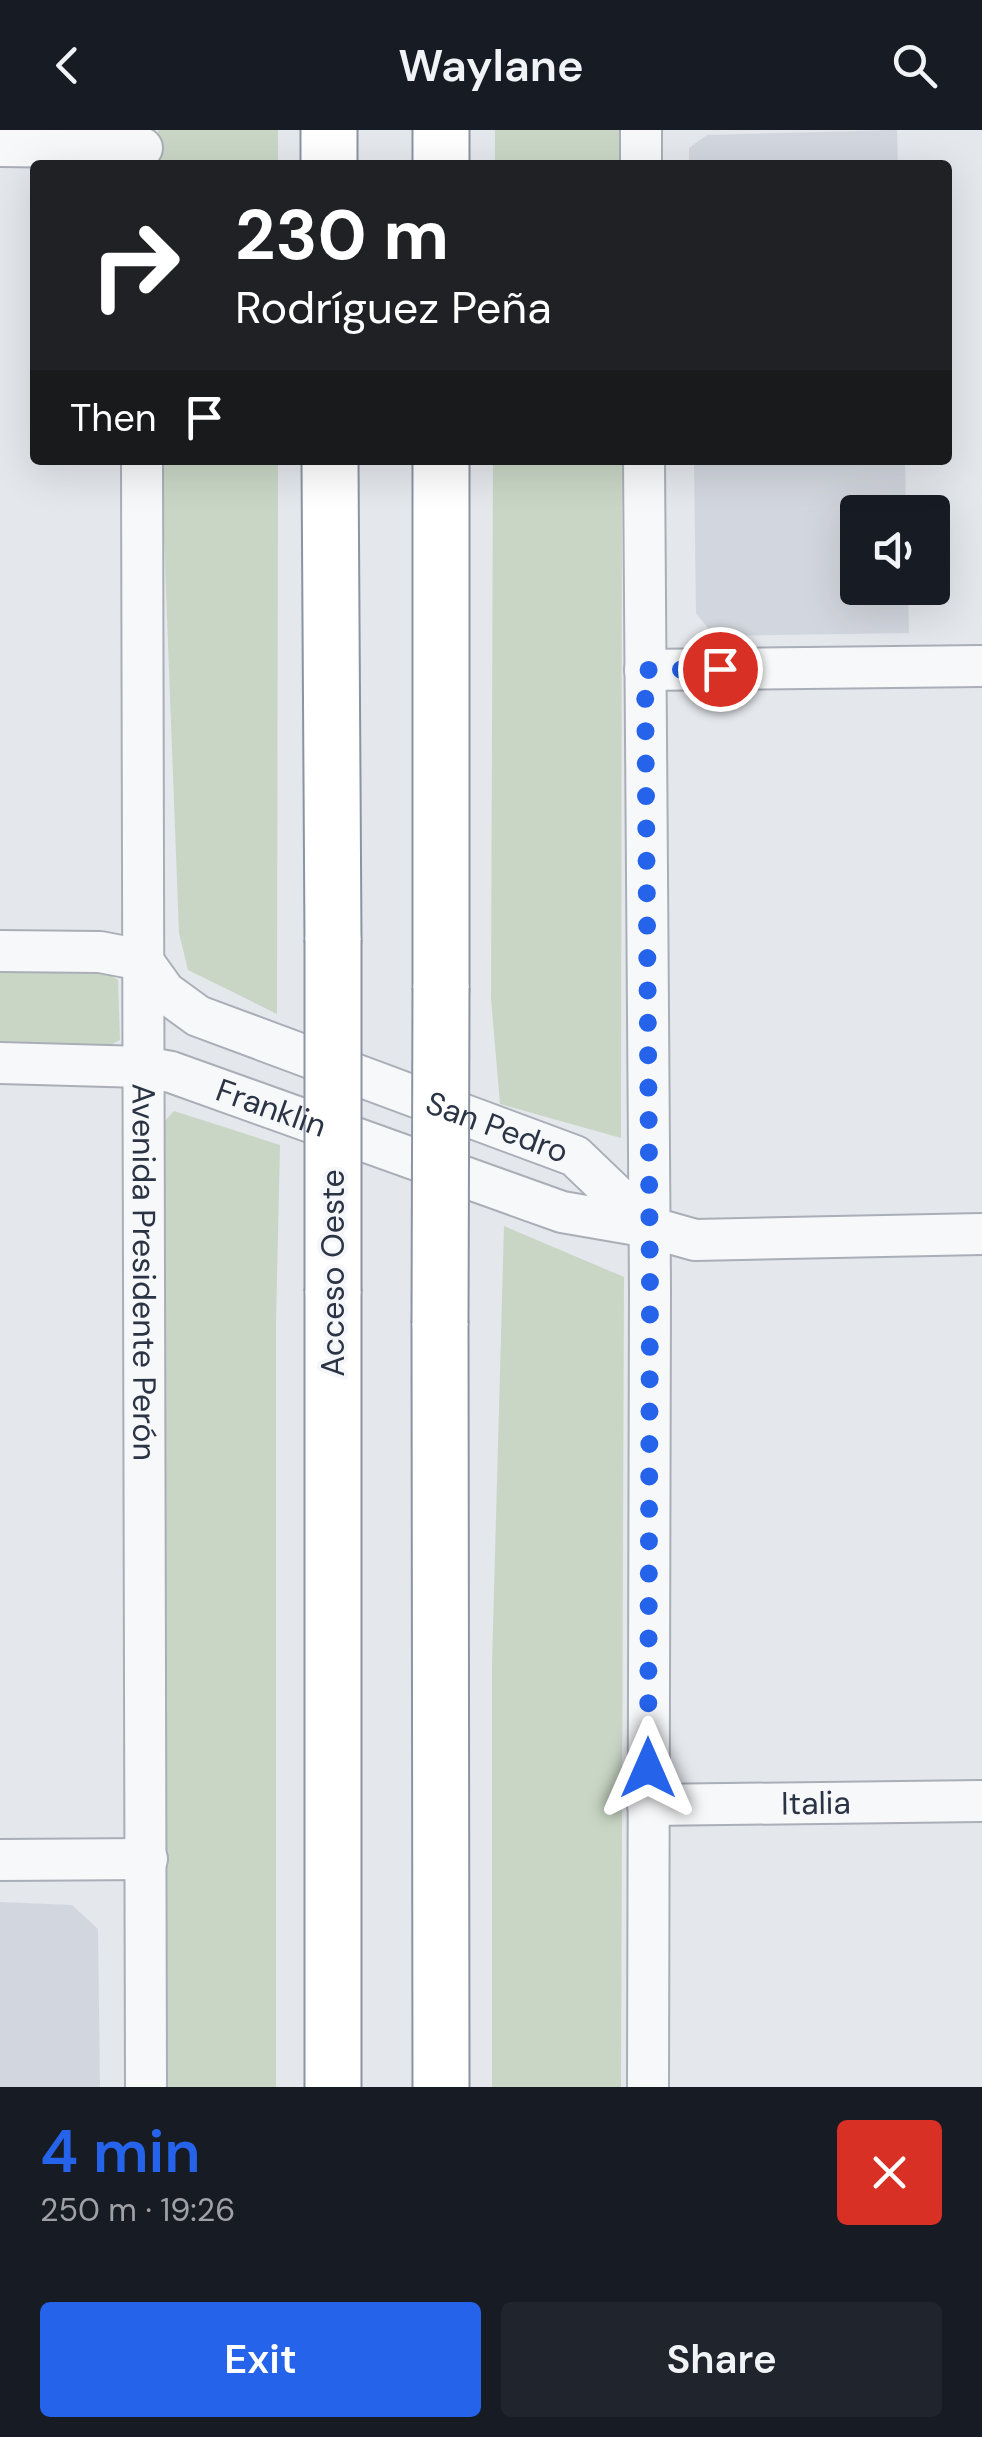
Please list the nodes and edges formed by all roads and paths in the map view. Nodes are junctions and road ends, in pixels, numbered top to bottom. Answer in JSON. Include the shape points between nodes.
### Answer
{"nodes":[{"id":1,"x":329,"y":130,"type":"edge"},
{"id":2,"x":441,"y":130,"type":"edge"},
{"id":3,"x":641,"y":130,"type":"edge"},
{"id":4,"x":0,"y":146,"type":"edge"},
{"id":5,"x":142,"y":148,"type":"edge"},
{"id":6,"x":329,"y":160,"type":"edge"},
{"id":7,"x":441,"y":160,"type":"edge"},
{"id":8,"x":641,"y":160,"type":"edge"},
{"id":9,"x":142,"y":465,"type":"edge"},
{"id":10,"x":330,"y":465,"type":"edge"},
{"id":11,"x":441,"y":465,"type":"edge"},
{"id":12,"x":644,"y":465,"type":"edge"},
{"id":13,"x":982,"y":666,"type":"edge"},
{"id":14,"x":645,"y":670,"type":"junction"},
{"id":15,"x":0,"y":951,"type":"edge"},
{"id":16,"x":142,"y":960,"type":"junction"},
{"id":17,"x":0,"y":1062,"type":"edge"},
{"id":18,"x":143,"y":1067,"type":"junction"},
{"id":19,"x":649,"y":1227,"type":"junction"},
{"id":20,"x":982,"y":1234,"type":"edge"},
{"id":21,"x":982,"y":1802,"type":"edge"},
{"id":22,"x":648,"y":1805,"type":"junction"},
{"id":23,"x":146,"y":1858,"type":"junction"},
{"id":24,"x":0,"y":1860,"type":"edge"},
{"id":25,"x":146,"y":2087,"type":"edge"},
{"id":26,"x":333,"y":2087,"type":"edge"},
{"id":27,"x":440,"y":2087,"type":"edge"},
{"id":28,"x":648,"y":2087,"type":"edge"}],
"edges":[{"from":1,"to":6,"type":"highway"},
{"from":2,"to":7,"type":"highway"},
{"from":3,"to":8,"type":"street"},
{"from":4,"to":5,"type":"street"},
{"from":9,"to":16,"type":"street","name":"Avenida Presidente Perón"},
{"from":10,"to":26,"type":"highway","name":"Acceso Oeste","bridge":true},
{"from":11,"to":27,"type":"highway","bridge":true},
{"from":12,"to":14,"type":"street"},
{"from":13,"to":14,"type":"street"},
{"from":14,"to":19,"type":"street"},
{"from":15,"to":16,"type":"street","via":[[100,952]]},
{"from":16,"to":18,"type":"street","name":"Avenida Presidente Perón"},
{"from":16,"to":19,"type":"street","name":"San Pedro","via":[[165,992],[198,1016],[575,1156]]},
{"from":17,"to":18,"type":"street","name":"Franklin"},
{"from":18,"to":19,"type":"street","name":"Franklin","via":[[562,1212]]},
{"from":18,"to":23,"type":"street","name":"Avenida Presidente Perón"},
{"from":19,"to":20,"type":"street","name":"San Pedro","via":[[695,1240]]},
{"from":19,"to":22,"type":"street"},
{"from":21,"to":22,"type":"street","name":"Italia"},
{"from":22,"to":28,"type":"street"},
{"from":23,"to":24,"type":"street"},
{"from":23,"to":25,"type":"street","name":"Avenida Presidente Perón"}]}
